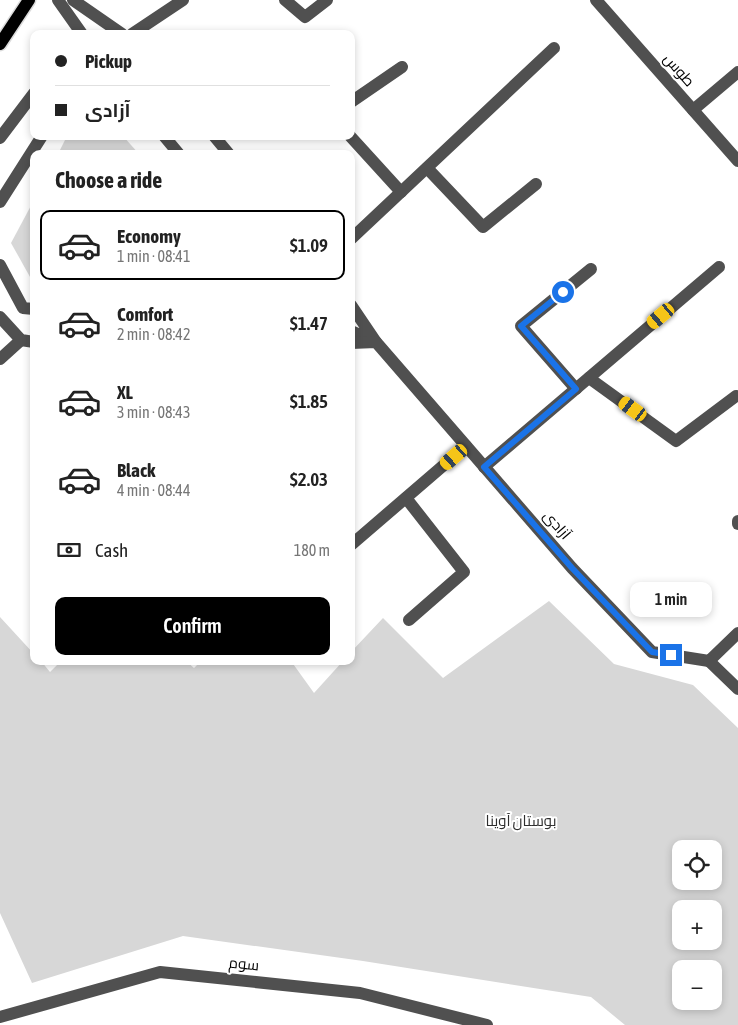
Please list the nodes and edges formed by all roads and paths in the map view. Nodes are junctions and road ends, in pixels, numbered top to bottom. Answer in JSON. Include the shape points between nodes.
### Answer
{"nodes":[{"id":1,"x":29,"y":0,"type":"edge"},
{"id":2,"x":58,"y":0,"type":"edge"},
{"id":3,"x":73,"y":0,"type":"edge"},
{"id":4,"x":183,"y":0,"type":"edge"},
{"id":5,"x":285,"y":0,"type":"edge"},
{"id":6,"x":327,"y":0,"type":"edge"},
{"id":7,"x":596,"y":0,"type":"edge"},
{"id":8,"x":78,"y":30,"type":"edge"},
{"id":9,"x":116,"y":30,"type":"edge"},
{"id":10,"x":138,"y":30,"type":"edge"},
{"id":11,"x":0,"y":44,"type":"edge"},
{"id":12,"x":554,"y":48,"type":"dead end"},
{"id":13,"x":402,"y":67,"type":"dead end"},
{"id":14,"x":738,"y":72,"type":"edge"},
{"id":15,"x":30,"y":98,"type":"edge"},
{"id":16,"x":355,"y":99,"type":"edge"},
{"id":17,"x":693,"y":110,"type":"junction"},
{"id":18,"x":0,"y":138,"type":"edge"},
{"id":19,"x":167,"y":140,"type":"edge"},
{"id":20,"x":217,"y":140,"type":"edge"},
{"id":21,"x":354,"y":140,"type":"edge"},
{"id":22,"x":176,"y":150,"type":"edge"},
{"id":23,"x":226,"y":150,"type":"edge"},
{"id":24,"x":30,"y":155,"type":"edge"},
{"id":25,"x":738,"y":161,"type":"edge"},
{"id":26,"x":427,"y":168,"type":"junction"},
{"id":27,"x":536,"y":184,"type":"dead end"},
{"id":28,"x":401,"y":192,"type":"junction"},
{"id":29,"x":0,"y":202,"type":"edge"},
{"id":30,"x":355,"y":235,"type":"edge"},
{"id":31,"x":0,"y":265,"type":"edge"},
{"id":32,"x":719,"y":267,"type":"dead end"},
{"id":33,"x":591,"y":269,"type":"dead end"},
{"id":34,"x":30,"y":309,"type":"edge"},
{"id":35,"x":355,"y":310,"type":"edge"},
{"id":36,"x":0,"y":317,"type":"edge"},
{"id":37,"x":355,"y":333,"type":"edge"},
{"id":38,"x":355,"y":339,"type":"edge"},
{"id":39,"x":28,"y":341,"type":"edge"},
{"id":40,"x":376,"y":342,"type":"junction"},
{"id":41,"x":355,"y":343,"type":"edge"},
{"id":42,"x":0,"y":359,"type":"edge"},
{"id":43,"x":589,"y":378,"type":"junction"},
{"id":44,"x":576,"y":389,"type":"junction"},
{"id":45,"x":736,"y":396,"type":"dead end"},
{"id":46,"x":466,"y":446,"type":"junction"},
{"id":47,"x":484,"y":467,"type":"junction"},
{"id":48,"x":406,"y":498,"type":"junction"},
{"id":49,"x":355,"y":542,"type":"edge"},
{"id":50,"x":409,"y":620,"type":"dead end"},
{"id":51,"x":738,"y":633,"type":"edge"},
{"id":52,"x":709,"y":661,"type":"junction"},
{"id":53,"x":738,"y":689,"type":"edge"},
{"id":54,"x":0,"y":1018,"type":"edge"},
{"id":55,"x":487,"y":1025,"type":"edge"}],
"edges":[{"from":1,"to":11,"type":"main road"},
{"from":2,"to":8,"type":"street"},
{"from":3,"to":9,"type":"street"},
{"from":4,"to":10,"type":"street"},
{"from":5,"to":6,"type":"street","via":[[305,17]]},
{"from":7,"to":17,"type":"street","name":"طوس"},
{"from":12,"to":26,"type":"street"},
{"from":13,"to":16,"type":"street"},
{"from":14,"to":17,"type":"street"},
{"from":15,"to":18,"type":"street"},
{"from":17,"to":25,"type":"street","name":"طوس"},
{"from":19,"to":22,"type":"street"},
{"from":20,"to":23,"type":"street"},
{"from":21,"to":28,"type":"street"},
{"from":24,"to":29,"type":"street"},
{"from":26,"to":27,"type":"street","via":[[483,227]]},
{"from":26,"to":28,"type":"street"},
{"from":28,"to":30,"type":"street"},
{"from":31,"to":34,"type":"street","via":[[23,308]]},
{"from":32,"to":43,"type":"street"},
{"from":33,"to":44,"type":"street","via":[[521,326]]},
{"from":35,"to":40,"type":"street","name":"آزادی"},
{"from":36,"to":39,"type":"street"},
{"from":37,"to":40,"type":"street","name":"آزادی"},
{"from":38,"to":40,"type":"street"},
{"from":39,"to":42,"type":"street"},
{"from":40,"to":41,"type":"street"},
{"from":40,"to":46,"type":"street","name":"آزادی"},
{"from":43,"to":44,"type":"street"},
{"from":43,"to":45,"type":"street","via":[[676,441]]},
{"from":44,"to":47,"type":"street"},
{"from":46,"to":47,"type":"street","name":"آزادی"},
{"from":46,"to":48,"type":"street"},
{"from":47,"to":52,"type":"street","name":"آزادی","via":[[572,568],[652,652]]},
{"from":48,"to":49,"type":"street"},
{"from":48,"to":50,"type":"street","via":[[464,572]]},
{"from":51,"to":52,"type":"street"},
{"from":52,"to":53,"type":"street"},
{"from":54,"to":55,"type":"street","name":"سوم","via":[[160,972],[360,993]]}]}
